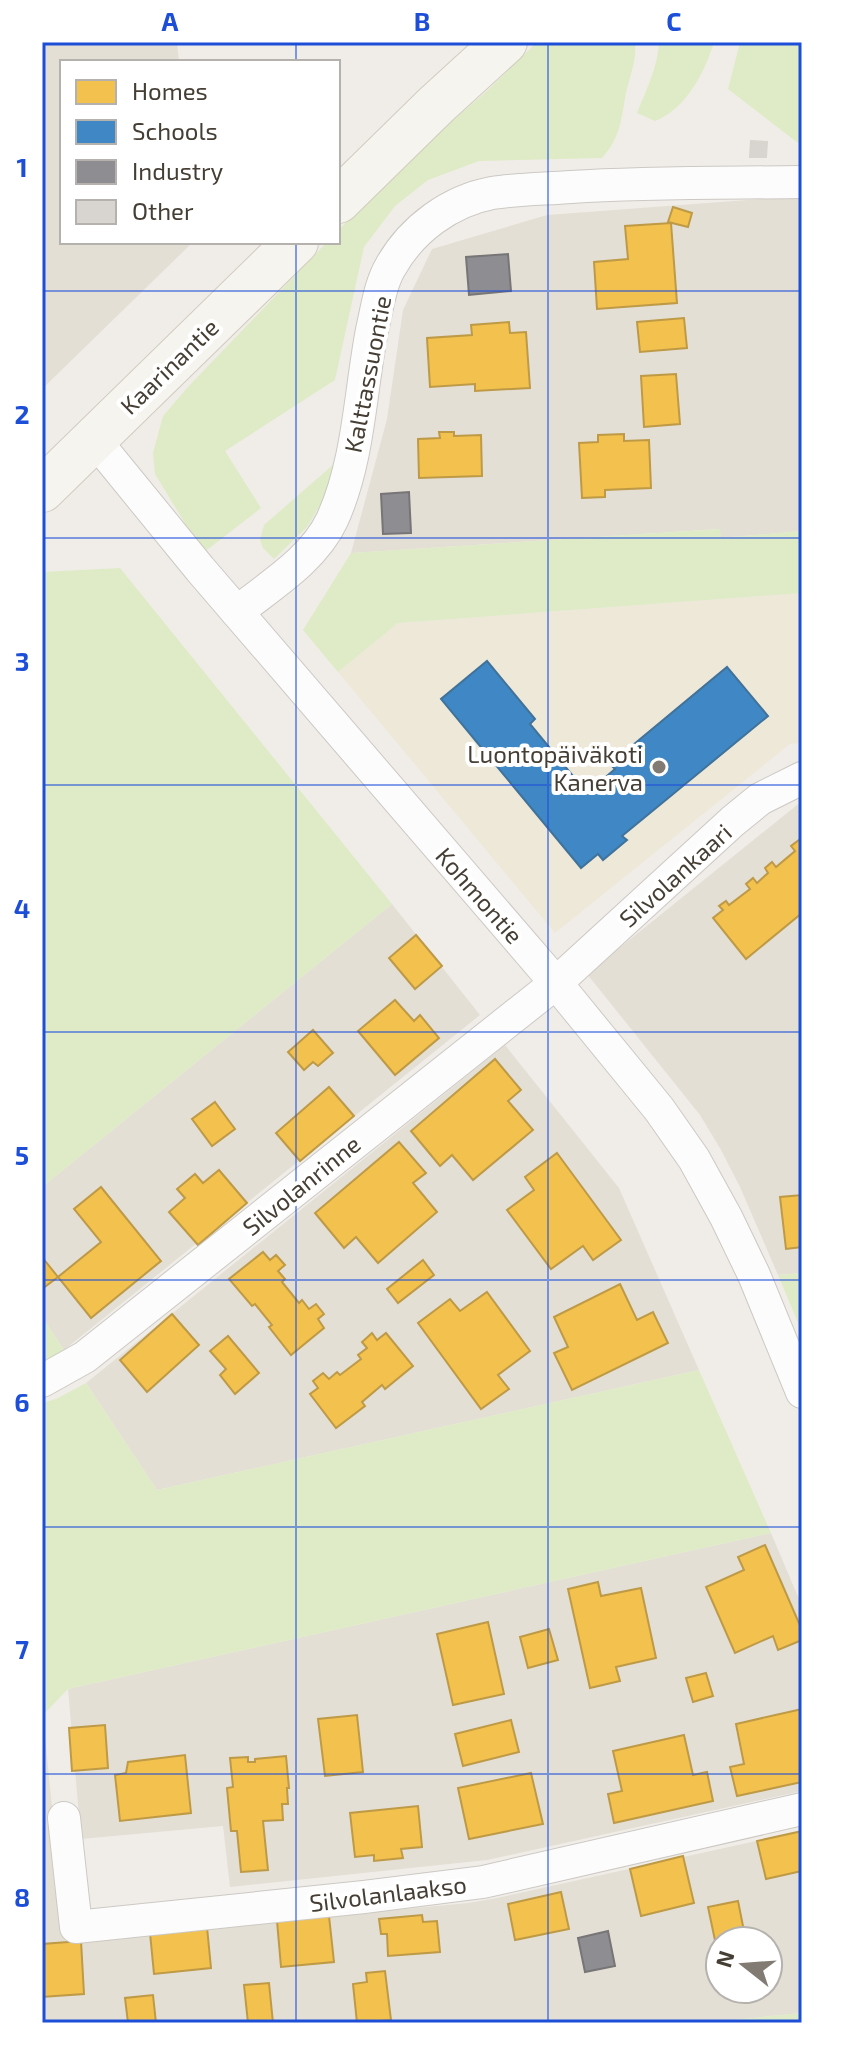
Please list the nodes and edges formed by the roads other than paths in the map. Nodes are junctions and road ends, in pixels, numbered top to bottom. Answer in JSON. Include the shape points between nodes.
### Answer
{"nodes":[{"id":1,"x":505,"y":42,"type":"edge"},
{"id":2,"x":802,"y":182,"type":"edge"},
{"id":3,"x":340,"y":199,"type":"edge"},
{"id":4,"x":294,"y":244,"type":"edge"},
{"id":5,"x":94,"y":439,"type":"junction"},
{"id":6,"x":42,"y":490,"type":"edge"},
{"id":7,"x":237,"y":612,"type":"junction"},
{"id":8,"x":802,"y":778,"type":"edge"},
{"id":9,"x":556,"y":983,"type":"junction"},
{"id":10,"x":42,"y":1381,"type":"edge"},
{"id":11,"x":802,"y":1392,"type":"edge"},
{"id":12,"x":802,"y":1809,"type":"edge"},
{"id":13,"x":64,"y":1818,"type":"dead end"}],
"edges":[{"from":1,"to":3,"type":"main road"},
{"from":2,"to":7,"type":"street","name":"Kalttassuontie","via":[[633,183],[491,194],[462,203],[419,230],[390,267],[379,298],[349,467],[331,523],[296,566]]},
{"from":4,"to":5,"type":"main road","name":"Kaarinantie"},
{"from":5,"to":6,"type":"main road","name":"Kaarinantie"},
{"from":5,"to":7,"type":"street","name":"Kohmontie"},
{"from":7,"to":9,"type":"street","name":"Kohmontie"},
{"from":8,"to":9,"type":"street","name":"Silvolankaari","via":[[760,799],[733,821]]},
{"from":9,"to":10,"type":"street","name":"Silvolanrinne","via":[[85,1357]]},
{"from":9,"to":11,"type":"street","name":"Kohmontie","via":[[694,1159],[754,1275]]},
{"from":12,"to":13,"type":"street","name":"Silvolanlaakso","via":[[483,1882],[76,1927]]}]}
